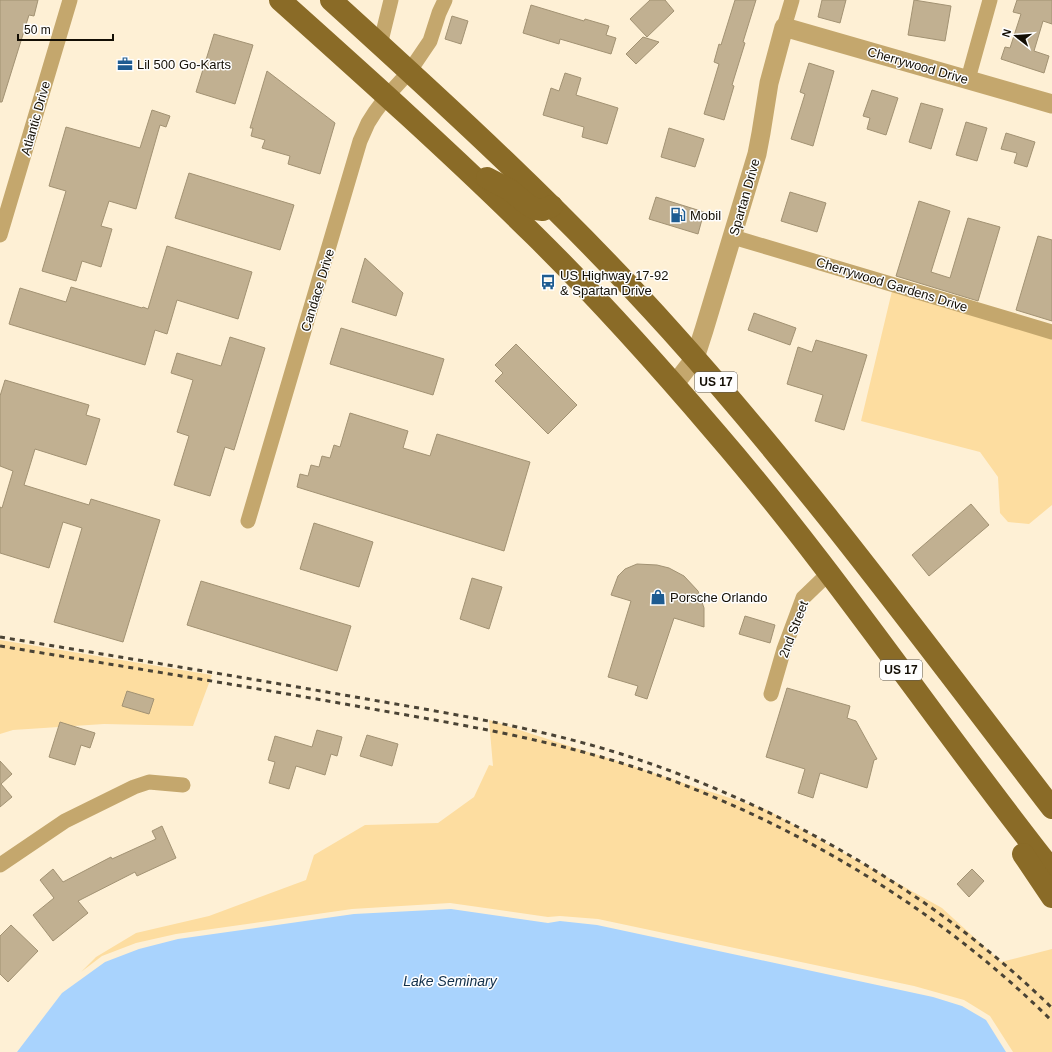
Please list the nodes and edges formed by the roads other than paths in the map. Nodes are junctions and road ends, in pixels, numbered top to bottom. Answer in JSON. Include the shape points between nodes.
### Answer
{"nodes":[{"id":1,"x":70,"y":0,"type":"edge"},
{"id":2,"x":280,"y":0,"type":"edge"},
{"id":3,"x":331,"y":0,"type":"edge"},
{"id":4,"x":391,"y":0,"type":"edge"},
{"id":5,"x":445,"y":0,"type":"edge"},
{"id":6,"x":792,"y":0,"type":"edge"},
{"id":7,"x":990,"y":0,"type":"edge"},
{"id":8,"x":784,"y":26,"type":"junction"},
{"id":9,"x":380,"y":45,"type":"junction"},
{"id":10,"x":408,"y":72,"type":"junction"},
{"id":11,"x":968,"y":79,"type":"junction"},
{"id":12,"x":387,"y":96,"type":"junction"},
{"id":13,"x":1052,"y":104,"type":"edge"},
{"id":14,"x":460,"y":163,"type":"junction"},
{"id":15,"x":552,"y":206,"type":"junction"},
{"id":16,"x":0,"y":235,"type":"edge"},
{"id":17,"x":733,"y":237,"type":"junction"},
{"id":18,"x":1052,"y":332,"type":"edge"},
{"id":19,"x":695,"y":358,"type":"junction"},
{"id":20,"x":674,"y":384,"type":"junction"},
{"id":21,"x":248,"y":520,"type":"dead end"},
{"id":22,"x":829,"y":573,"type":"junction"},
{"id":23,"x":771,"y":694,"type":"dead end"},
{"id":24,"x":183,"y":786,"type":"dead end"},
{"id":25,"x":1002,"y":806,"type":"junction"},
{"id":26,"x":1052,"y":808,"type":"edge"},
{"id":27,"x":0,"y":866,"type":"edge"},
{"id":28,"x":1052,"y":870,"type":"edge"},
{"id":29,"x":1052,"y":897,"type":"edge"}],
"edges":[{"from":1,"to":16,"type":"street","name":"Atlantic Drive"},
{"from":2,"to":12,"type":"main road","number":"US 17"},
{"from":3,"to":9,"type":"main road","number":"US 17"},
{"from":4,"to":9,"type":"street"},
{"from":5,"to":10,"type":"street","name":"Candace Drive","via":[[430,41]]},
{"from":6,"to":8,"type":"street","name":"Spartan Drive"},
{"from":7,"to":11,"type":"street"},
{"from":8,"to":11,"type":"street","name":"Cherrywood Drive"},
{"from":8,"to":17,"type":"street","name":"Spartan Drive","via":[[769,83],[757,154]]},
{"from":9,"to":10,"type":"main road","number":"US 17"},
{"from":10,"to":12,"type":"street","name":"Candace Drive"},
{"from":10,"to":15,"type":"main road","number":"US 17"},
{"from":11,"to":13,"type":"street","name":"Cherrywood Drive"},
{"from":12,"to":14,"type":"main road","number":"US 17"},
{"from":12,"to":21,"type":"street","name":"Candace Drive","via":[[368,123],[360,141]]},
{"from":14,"to":15,"type":"main road","via":[[510,190],[534,209],[543,210]]},
{"from":14,"to":20,"type":"main road","number":"US 17","via":[[589,291]]},
{"from":15,"to":19,"type":"main road","number":"US 17","via":[[618,273]]},
{"from":17,"to":18,"type":"street","name":"Cherrywood Gardens Drive"},
{"from":17,"to":19,"type":"street","name":"Spartan Drive"},
{"from":19,"to":20,"type":"street","name":"Spartan Drive"},
{"from":19,"to":26,"type":"main road","number":"US 17","via":[[816,502]]},
{"from":20,"to":22,"type":"main road","number":"US 17"},
{"from":22,"to":23,"type":"street","name":"2nd Street","via":[[803,598]]},
{"from":22,"to":25,"type":"main road","number":"US 17"},
{"from":24,"to":27,"type":"street","via":[[149,782],[134,787],[65,821]]},
{"from":25,"to":28,"type":"main road","number":"US 17"},
{"from":25,"to":29,"type":"main road","via":[[1012,838]]}]}
